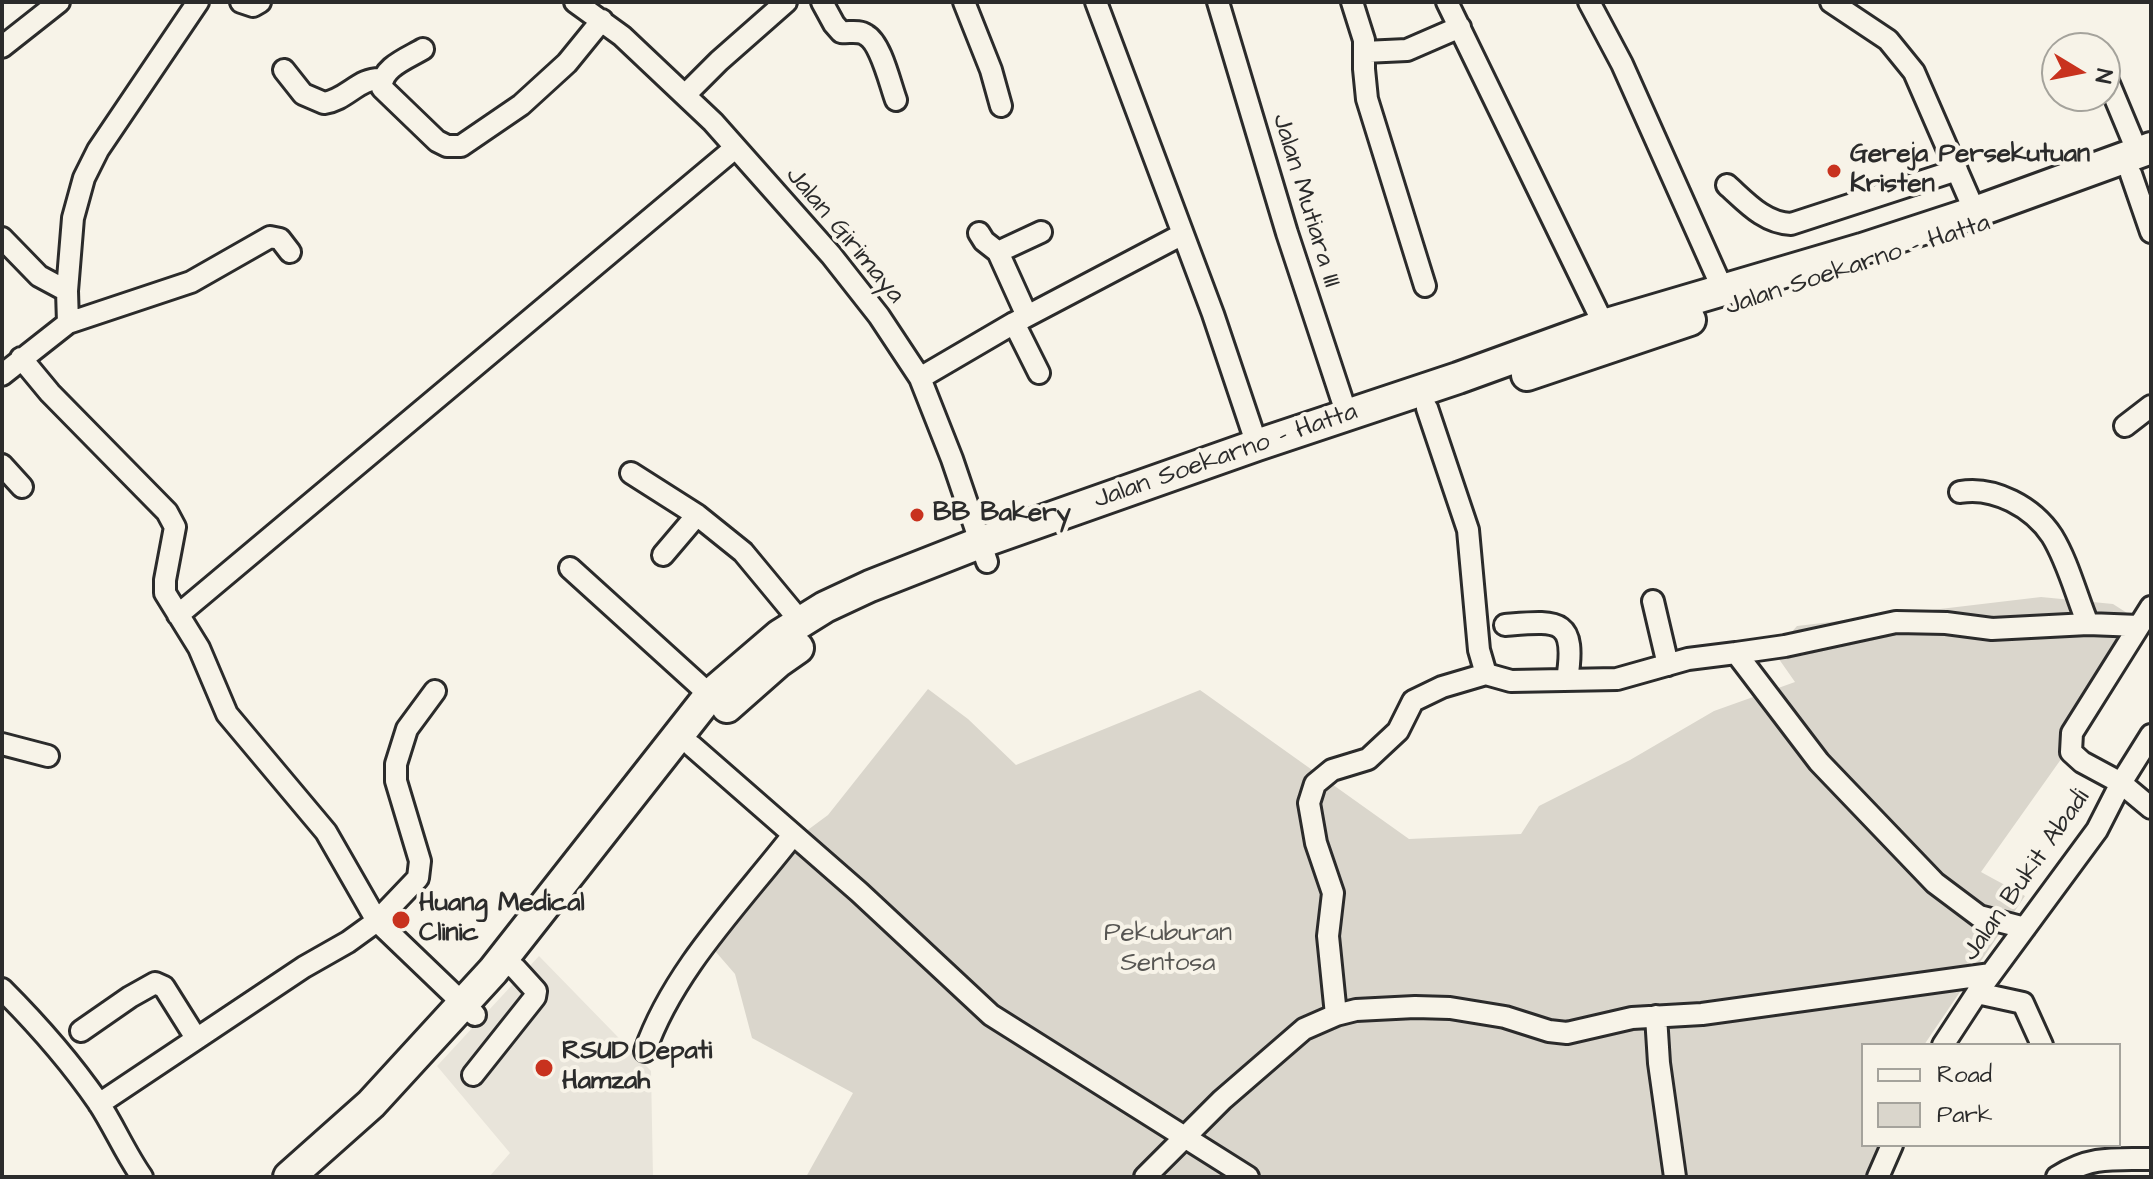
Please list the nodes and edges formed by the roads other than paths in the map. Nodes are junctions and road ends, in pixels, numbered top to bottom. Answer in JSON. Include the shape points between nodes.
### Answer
{"nodes":[{"id":1,"x":59,"y":2,"type":"edge"},
{"id":2,"x":198,"y":2,"type":"edge"},
{"id":3,"x":241,"y":2,"type":"edge"},
{"id":4,"x":260,"y":2,"type":"edge"},
{"id":5,"x":575,"y":2,"type":"edge"},
{"id":6,"x":786,"y":2,"type":"edge"},
{"id":7,"x":822,"y":2,"type":"edge"},
{"id":8,"x":964,"y":2,"type":"edge"},
{"id":9,"x":1096,"y":2,"type":"edge"},
{"id":10,"x":1218,"y":2,"type":"edge"},
{"id":11,"x":1352,"y":2,"type":"edge"},
{"id":12,"x":1447,"y":2,"type":"edge"},
{"id":13,"x":1589,"y":2,"type":"edge"},
{"id":14,"x":1831,"y":2,"type":"edge"},
{"id":15,"x":602,"y":20,"type":"junction"},
{"id":16,"x":1460,"y":27,"type":"junction"},
{"id":17,"x":2,"y":47,"type":"edge"},
{"id":18,"x":423,"y":49,"type":"dead end"},
{"id":19,"x":1364,"y":52,"type":"junction"},
{"id":20,"x":284,"y":70,"type":"dead end"},
{"id":21,"x":382,"y":79,"type":"junction"},
{"id":22,"x":686,"y":94,"type":"junction"},
{"id":23,"x":896,"y":100,"type":"dead end"},
{"id":24,"x":1001,"y":106,"type":"dead end"},
{"id":25,"x":2121,"y":110,"type":"edge"},
{"id":26,"x":735,"y":148,"type":"junction"},
{"id":27,"x":2143,"y":160,"type":"edge"},
{"id":28,"x":1957,"y":170,"type":"junction"},
{"id":29,"x":1727,"y":185,"type":"dead end"},
{"id":30,"x":1975,"y":212,"type":"junction"},
{"id":31,"x":1041,"y":232,"type":"dead end"},
{"id":32,"x":2151,"y":232,"type":"edge"},
{"id":33,"x":979,"y":233,"type":"dead end"},
{"id":34,"x":1183,"y":234,"type":"junction"},
{"id":35,"x":2,"y":238,"type":"edge"},
{"id":36,"x":290,"y":252,"type":"dead end"},
{"id":37,"x":998,"y":252,"type":"junction"},
{"id":38,"x":1778,"y":282,"type":"junction"},
{"id":39,"x":1425,"y":286,"type":"dead end"},
{"id":40,"x":1723,"y":290,"type":"junction"},
{"id":41,"x":67,"y":291,"type":"junction"},
{"id":42,"x":1021,"y":320,"type":"junction"},
{"id":43,"x":68,"y":323,"type":"junction"},
{"id":44,"x":1604,"y":325,"type":"junction"},
{"id":45,"x":21,"y":358,"type":"junction"},
{"id":46,"x":1039,"y":373,"type":"dead end"},
{"id":47,"x":2,"y":375,"type":"edge"},
{"id":48,"x":920,"y":378,"type":"junction"},
{"id":49,"x":2151,"y":406,"type":"edge"},
{"id":50,"x":1427,"y":408,"type":"junction"},
{"id":51,"x":1347,"y":415,"type":"junction"},
{"id":52,"x":2125,"y":426,"type":"dead end"},
{"id":53,"x":1257,"y":445,"type":"junction"},
{"id":54,"x":2,"y":465,"type":"edge"},
{"id":55,"x":631,"y":473,"type":"dead end"},
{"id":56,"x":22,"y":487,"type":"dead end"},
{"id":57,"x":1960,"y":492,"type":"dead end"},
{"id":58,"x":697,"y":515,"type":"junction"},
{"id":59,"x":984,"y":552,"type":"junction"},
{"id":60,"x":663,"y":555,"type":"dead end"},
{"id":61,"x":570,"y":568,"type":"dead end"},
{"id":62,"x":1653,"y":601,"type":"dead end"},
{"id":63,"x":2151,"y":607,"type":"edge"},
{"id":64,"x":178,"y":615,"type":"junction"},
{"id":65,"x":801,"y":622,"type":"junction"},
{"id":66,"x":2088,"y":624,"type":"junction"},
{"id":67,"x":1505,"y":625,"type":"dead end"},
{"id":68,"x":2139,"y":626,"type":"junction"},
{"id":69,"x":1736,"y":653,"type":"junction"},
{"id":70,"x":1668,"y":665,"type":"junction"},
{"id":71,"x":1486,"y":674,"type":"junction"},
{"id":72,"x":1567,"y":680,"type":"junction"},
{"id":73,"x":435,"y":691,"type":"dead end"},
{"id":74,"x":710,"y":695,"type":"junction"},
{"id":75,"x":2151,"y":735,"type":"edge"},
{"id":76,"x":2,"y":744,"type":"edge"},
{"id":77,"x":692,"y":746,"type":"junction"},
{"id":78,"x":48,"y":756,"type":"dead end"},
{"id":79,"x":2121,"y":783,"type":"junction"},
{"id":80,"x":2151,"y":808,"type":"edge"},
{"id":81,"x":793,"y":835,"type":"junction"},
{"id":82,"x":377,"y":921,"type":"junction"},
{"id":83,"x":2025,"y":928,"type":"junction"},
{"id":84,"x":509,"y":964,"type":"junction"},
{"id":85,"x":1991,"y":974,"type":"junction"},
{"id":86,"x":2,"y":989,"type":"edge"},
{"id":87,"x":1977,"y":993,"type":"junction"},
{"id":88,"x":470,"y":1009,"type":"junction"},
{"id":89,"x":1336,"y":1015,"type":"junction"},
{"id":90,"x":1656,"y":1016,"type":"junction"},
{"id":91,"x":81,"y":1031,"type":"dead end"},
{"id":92,"x":196,"y":1038,"type":"junction"},
{"id":93,"x":1944,"y":1043,"type":"edge"},
{"id":94,"x":2041,"y":1043,"type":"edge"},
{"id":95,"x":645,"y":1051,"type":"dead end"},
{"id":96,"x":473,"y":1075,"type":"dead end"},
{"id":97,"x":99,"y":1104,"type":"junction"},
{"id":98,"x":1185,"y":1139,"type":"junction"},
{"id":99,"x":1891,"y":1147,"type":"edge"},
{"id":100,"x":2151,"y":1159,"type":"edge"},
{"id":101,"x":142,"y":1177,"type":"edge"},
{"id":102,"x":289,"y":1177,"type":"edge"},
{"id":103,"x":317,"y":1177,"type":"edge"},
{"id":104,"x":1145,"y":1177,"type":"edge"},
{"id":105,"x":1248,"y":1177,"type":"edge"},
{"id":106,"x":1675,"y":1177,"type":"edge"},
{"id":107,"x":1878,"y":1177,"type":"edge"},
{"id":108,"x":2057,"y":1177,"type":"edge"}],
"edges":[{"from":1,"to":17,"type":"street"},
{"from":2,"to":41,"type":"street","via":[[90,163],[73,218]]},
{"from":3,"to":4,"type":"street"},
{"from":5,"to":15,"type":"street","name":"Jalan Girimaya"},
{"from":6,"to":22,"type":"street"},
{"from":7,"to":23,"type":"street","via":[[841,32],[870,37]]},
{"from":8,"to":24,"type":"street"},
{"from":9,"to":34,"type":"street"},
{"from":10,"to":51,"type":"street","name":"Jalan Mutiara III"},
{"from":11,"to":19,"type":"street"},
{"from":12,"to":16,"type":"street"},
{"from":13,"to":40,"type":"street"},
{"from":14,"to":28,"type":"street","via":[[1888,40],[1914,72]]},
{"from":15,"to":21,"type":"street","via":[[556,74],[461,146],[437,141],[385,93]]},
{"from":15,"to":22,"type":"street","name":"Jalan Girimaya"},
{"from":16,"to":19,"type":"street","via":[[1407,50]]},
{"from":16,"to":44,"type":"street"},
{"from":18,"to":21,"type":"street"},
{"from":19,"to":39,"type":"street","via":[[1367,99]]},
{"from":20,"to":21,"type":"street","via":[[303,94],[324,103],[369,78]]},
{"from":22,"to":26,"type":"street","name":"Jalan Girimaya"},
{"from":25,"to":27,"type":"street"},
{"from":26,"to":48,"type":"street","name":"Jalan Girimaya","via":[[831,255]]},
{"from":26,"to":64,"type":"street"},
{"from":27,"to":30,"type":"highway","name":"Jalan Soekarno - Hatta"},
{"from":27,"to":32,"type":"street"},
{"from":27,"to":38,"type":"highway","name":"Jalan Soekarno - Hatta","via":[[2013,216]]},
{"from":28,"to":29,"type":"street","via":[[1791,224],[1762,216]]},
{"from":28,"to":30,"type":"street"},
{"from":30,"to":38,"type":"highway","name":"Jalan Soekarno - Hatta"},
{"from":31,"to":37,"type":"street"},
{"from":33,"to":37,"type":"street"},
{"from":34,"to":42,"type":"street"},
{"from":34,"to":53,"type":"street"},
{"from":35,"to":41,"type":"street","via":[[39,276]]},
{"from":36,"to":43,"type":"street","via":[[273,236],[191,282]]},
{"from":37,"to":42,"type":"street"},
{"from":38,"to":40,"type":"highway","name":"Jalan Soekarno - Hatta"},
{"from":38,"to":50,"type":"highway","name":"Jalan Soekarno - Hatta"},
{"from":40,"to":44,"type":"highway","name":"Jalan Soekarno - Hatta"},
{"from":41,"to":43,"type":"street"},
{"from":42,"to":46,"type":"street"},
{"from":42,"to":48,"type":"street"},
{"from":43,"to":45,"type":"street"},
{"from":44,"to":51,"type":"highway","name":"Jalan Soekarno - Hatta"},
{"from":45,"to":47,"type":"street"},
{"from":45,"to":64,"type":"street","via":[[173,521],[164,588]]},
{"from":48,"to":59,"type":"street","name":"Jalan Girimaya"},
{"from":49,"to":52,"type":"street"},
{"from":50,"to":59,"type":"highway","name":"Jalan Soekarno - Hatta"},
{"from":50,"to":71,"type":"street","via":[[1468,530]]},
{"from":51,"to":53,"type":"highway","name":"Jalan Soekarno - Hatta"},
{"from":53,"to":59,"type":"highway","name":"Jalan Soekarno - Hatta"},
{"from":54,"to":56,"type":"street"},
{"from":55,"to":58,"type":"street"},
{"from":57,"to":66,"type":"street","via":[[1973,489],[2011,500],[2043,525]]},
{"from":58,"to":60,"type":"street"},
{"from":58,"to":65,"type":"street","via":[[743,552]]},
{"from":59,"to":65,"type":"highway","name":"Jalan Soekarno - Hatta","via":[[870,586]]},
{"from":59,"to":77,"type":"highway","name":"Jalan Soekarno - Hatta","via":[[838,622],[778,662]]},
{"from":61,"to":74,"type":"street"},
{"from":62,"to":70,"type":"street"},
{"from":63,"to":68,"type":"street"},
{"from":64,"to":82,"type":"street","via":[[227,714],[326,832]]},
{"from":65,"to":74,"type":"highway","name":"Jalan Soekarno - Hatta"},
{"from":66,"to":68,"type":"street"},
{"from":66,"to":69,"type":"street","via":[[1992,629],[1896,622]]},
{"from":67,"to":72,"type":"street","via":[[1544,622],[1564,630],[1571,644]]},
{"from":68,"to":79,"type":"street","via":[[2072,733],[2071,752]]},
{"from":69,"to":70,"type":"street"},
{"from":69,"to":83,"type":"street","via":[[1819,762],[1935,883],[1979,916]]},
{"from":70,"to":72,"type":"street","via":[[1617,679]]},
{"from":71,"to":72,"type":"street","via":[[1511,681]]},
{"from":71,"to":89,"type":"street","via":[[1413,701],[1398,731],[1368,759],[1332,770],[1315,784],[1309,803],[1333,893],[1328,936]]},
{"from":73,"to":82,"type":"street","via":[[407,729],[395,773],[421,872]]},
{"from":74,"to":84,"type":"highway","name":"Jalan Soekarno - Hatta"},
{"from":75,"to":79,"type":"street","name":"Jalan Bukit Abadi"},
{"from":76,"to":78,"type":"street"},
{"from":77,"to":81,"type":"street"},
{"from":77,"to":84,"type":"highway","name":"Jalan Soekarno - Hatta"},
{"from":79,"to":80,"type":"street"},
{"from":79,"to":83,"type":"street","name":"Jalan Bukit Abadi","via":[[2097,830]]},
{"from":81,"to":95,"type":"street","via":[[695,958]]},
{"from":81,"to":98,"type":"street","via":[[991,1015]]},
{"from":82,"to":88,"type":"street"},
{"from":82,"to":92,"type":"street"},
{"from":83,"to":85,"type":"street","name":"Jalan Bukit Abadi"},
{"from":84,"to":88,"type":"highway","name":"Jalan Soekarno - Hatta"},
{"from":84,"to":96,"type":"street","via":[[536,991],[535,997]]},
{"from":85,"to":87,"type":"street","name":"Jalan Bukit Abadi"},
{"from":85,"to":90,"type":"street"},
{"from":86,"to":97,"type":"street","via":[[46,1032]]},
{"from":87,"to":93,"type":"street","name":"Jalan Bukit Abadi"},
{"from":87,"to":94,"type":"street","via":[[2023,1003]]},
{"from":88,"to":102,"type":"highway","name":"Jalan Soekarno - Hatta"},
{"from":88,"to":103,"type":"highway","name":"Jalan Soekarno - Hatta","via":[[379,1119]]},
{"from":89,"to":90,"type":"street","via":[[1450,1008],[1567,1033]]},
{"from":89,"to":98,"type":"street","via":[[1304,1029]]},
{"from":90,"to":106,"type":"street"},
{"from":91,"to":92,"type":"street","via":[[151,984],[159,984]]},
{"from":92,"to":97,"type":"street"},
{"from":97,"to":101,"type":"street"},
{"from":98,"to":104,"type":"street"},
{"from":98,"to":105,"type":"street"},
{"from":99,"to":107,"type":"street"},
{"from":100,"to":108,"type":"street","via":[[2096,1159]]}]}
